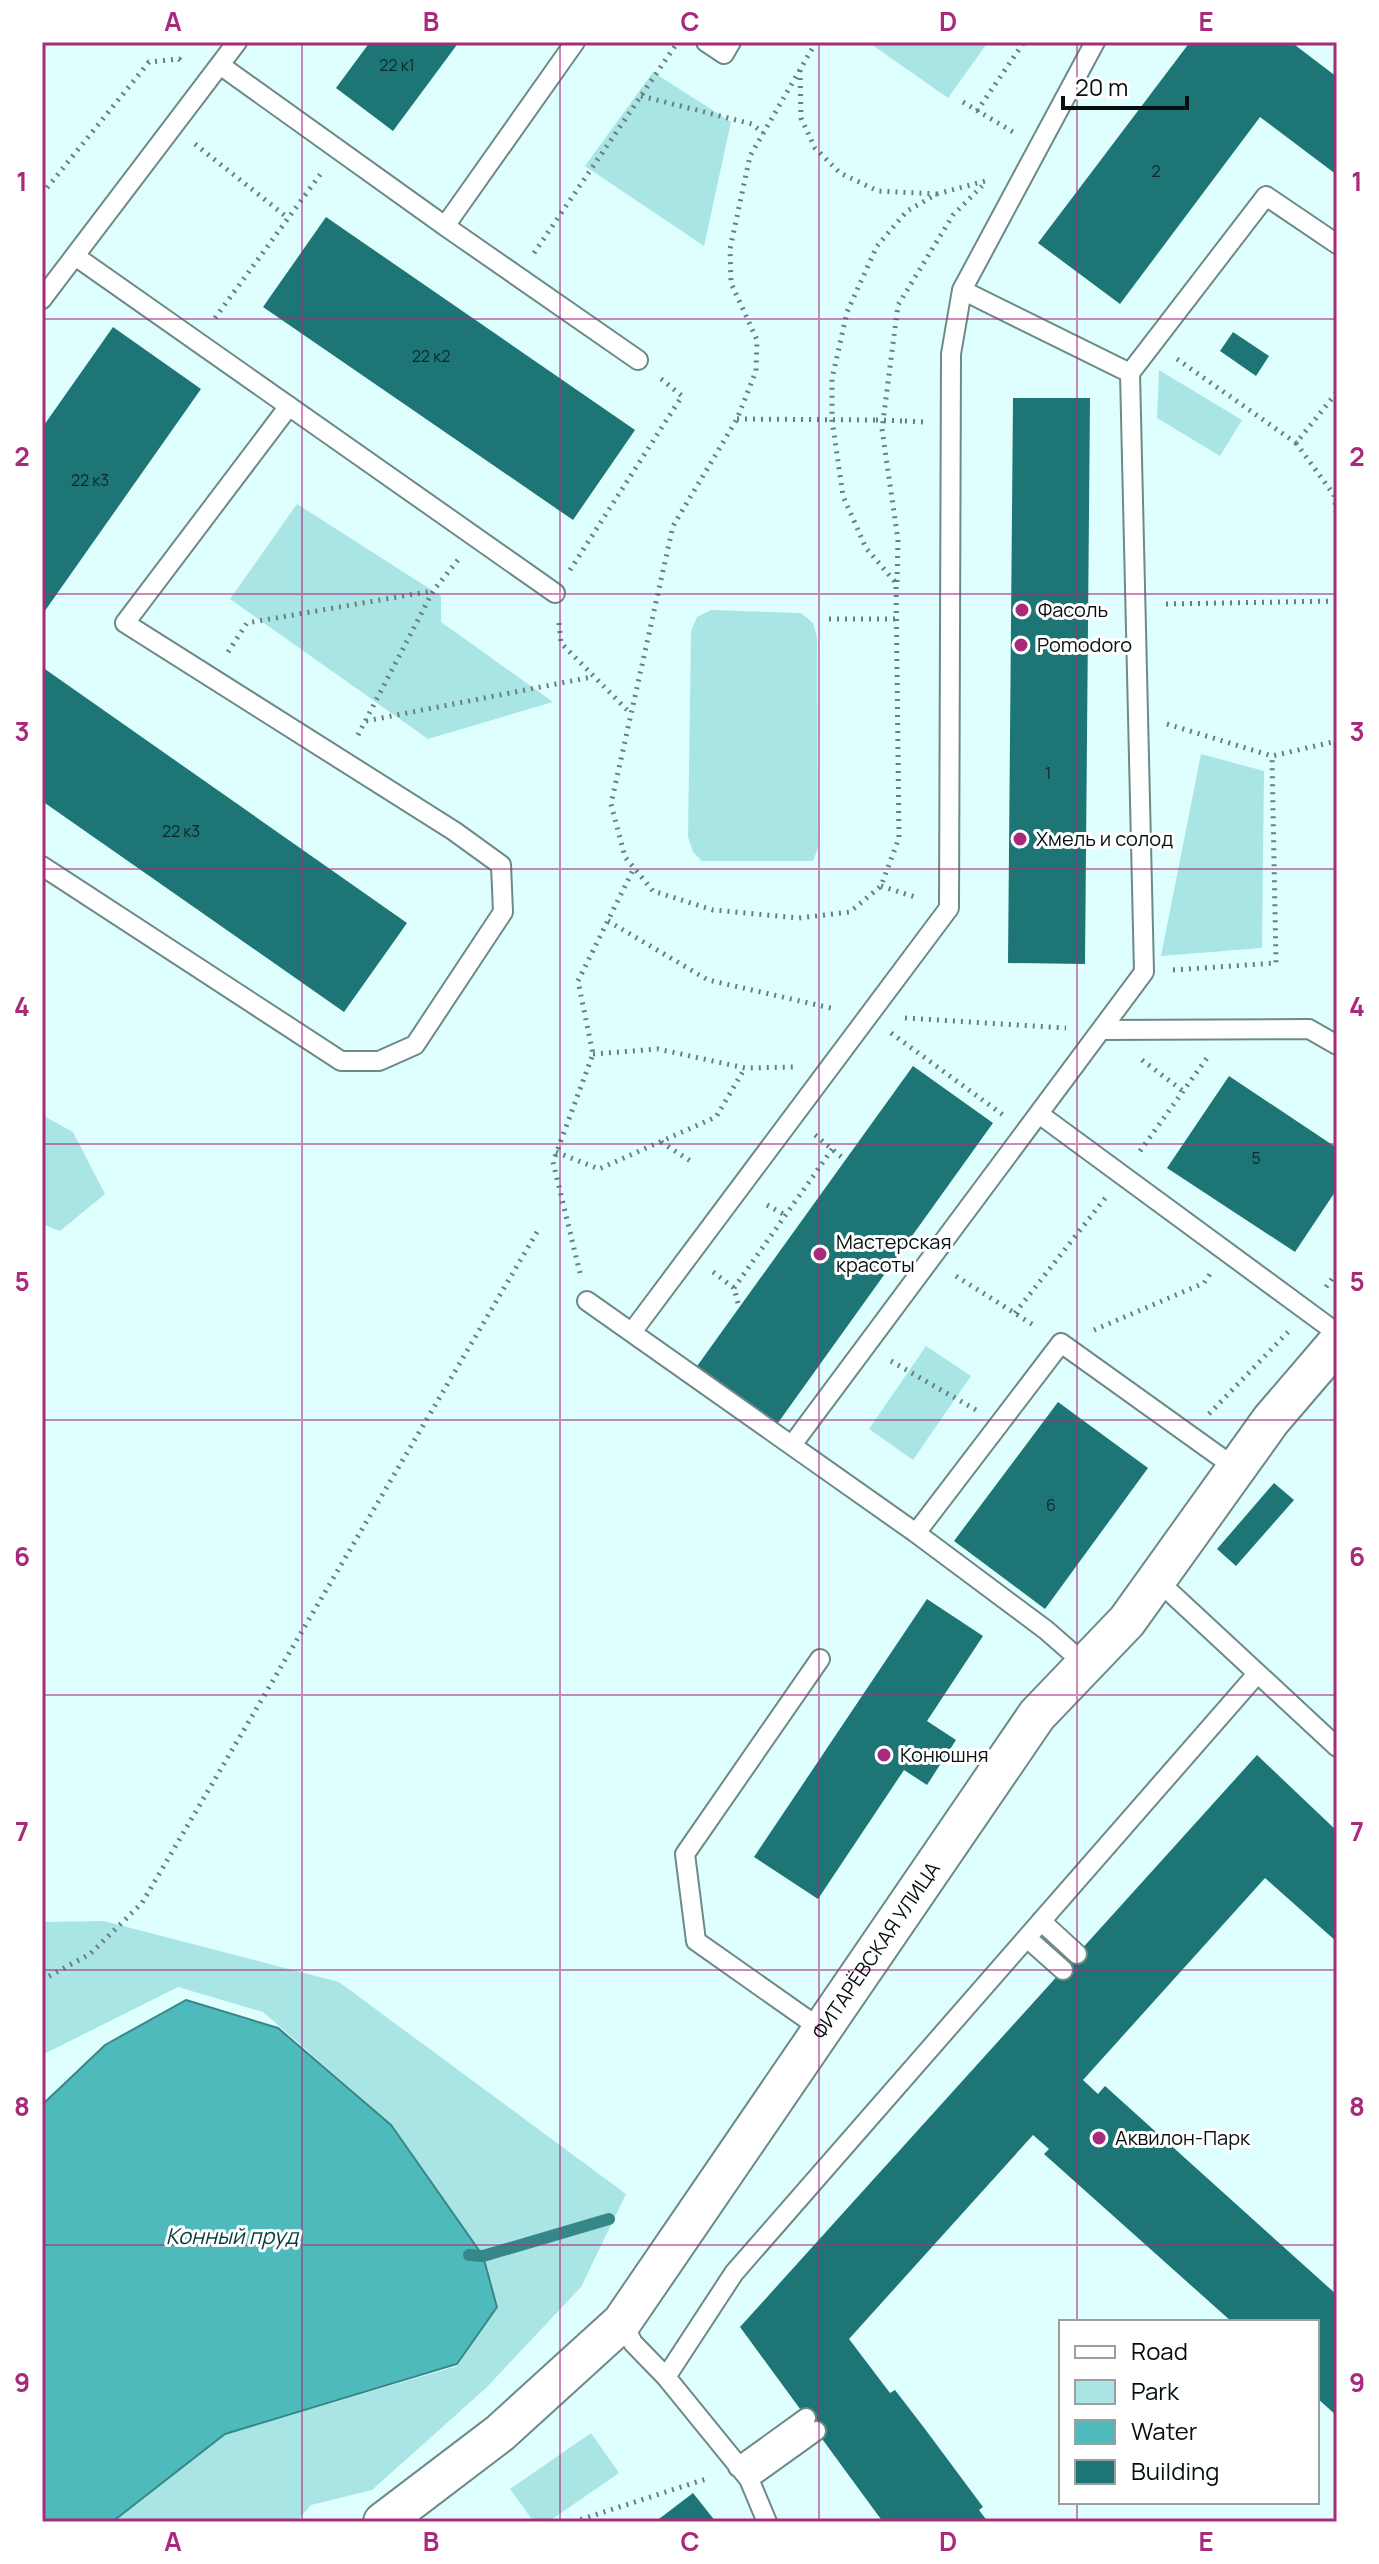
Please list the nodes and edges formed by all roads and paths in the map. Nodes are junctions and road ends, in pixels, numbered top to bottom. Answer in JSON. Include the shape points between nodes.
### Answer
{"nodes":[{"id":1,"x":237,"y":42,"type":"edge"},
{"id":2,"x":575,"y":42,"type":"edge"},
{"id":3,"x":678,"y":42,"type":"edge"},
{"id":4,"x":706,"y":42,"type":"edge"},
{"id":5,"x":731,"y":42,"type":"edge"},
{"id":6,"x":816,"y":42,"type":"edge"},
{"id":7,"x":1024,"y":42,"type":"edge"},
{"id":8,"x":1095,"y":42,"type":"edge"},
{"id":9,"x":220,"y":65,"type":"junction"},
{"id":10,"x":800,"y":69,"type":"junction"},
{"id":11,"x":205,"y":85,"type":"junction"},
{"id":12,"x":641,"y":96,"type":"junction"},
{"id":13,"x":963,"y":102,"type":"dead end"},
{"id":14,"x":977,"y":111,"type":"junction"},
{"id":15,"x":1021,"y":120,"type":"dead end"},
{"id":16,"x":173,"y":127,"type":"junction"},
{"id":17,"x":763,"y":133,"type":"junction"},
{"id":18,"x":1013,"y":133,"type":"junction"},
{"id":19,"x":1006,"y":145,"type":"dead end"},
{"id":20,"x":338,"y":150,"type":"junction"},
{"id":21,"x":992,"y":170,"type":"dead end"},
{"id":22,"x":984,"y":183,"type":"junction"},
{"id":23,"x":42,"y":194,"type":"edge"},
{"id":24,"x":937,"y":194,"type":"junction"},
{"id":25,"x":288,"y":218,"type":"junction"},
{"id":26,"x":445,"y":226,"type":"junction"},
{"id":27,"x":1337,"y":244,"type":"edge"},
{"id":28,"x":75,"y":256,"type":"junction"},
{"id":29,"x":518,"y":277,"type":"junction"},
{"id":30,"x":962,"y":290,"type":"junction"},
{"id":31,"x":42,"y":299,"type":"edge"},
{"id":32,"x":198,"y":342,"type":"junction"},
{"id":33,"x":1153,"y":342,"type":"junction"},
{"id":34,"x":638,"y":360,"type":"joint"},
{"id":35,"x":1130,"y":373,"type":"junction"},
{"id":36,"x":1337,"y":392,"type":"edge"},
{"id":37,"x":289,"y":406,"type":"junction"},
{"id":38,"x":737,"y":419,"type":"junction"},
{"id":39,"x":832,"y":420,"type":"junction"},
{"id":40,"x":905,"y":421,"type":"dead end"},
{"id":41,"x":1296,"y":443,"type":"junction"},
{"id":42,"x":1337,"y":517,"type":"edge"},
{"id":43,"x":476,"y":537,"type":"junction"},
{"id":44,"x":896,"y":583,"type":"junction"},
{"id":45,"x":433,"y":591,"type":"junction"},
{"id":46,"x":555,"y":593,"type":"junction"},
{"id":47,"x":1337,"y":601,"type":"edge"},
{"id":48,"x":1138,"y":604,"type":"junction"},
{"id":49,"x":829,"y":619,"type":"dead end"},
{"id":50,"x":897,"y":619,"type":"junction"},
{"id":51,"x":593,"y":677,"type":"junction"},
{"id":52,"x":211,"y":678,"type":"junction"},
{"id":53,"x":631,"y":714,"type":"junction"},
{"id":54,"x":1139,"y":716,"type":"junction"},
{"id":55,"x":366,"y":721,"type":"junction"},
{"id":56,"x":1337,"y":741,"type":"edge"},
{"id":57,"x":1272,"y":756,"type":"junction"},
{"id":58,"x":344,"y":762,"type":"junction"},
{"id":59,"x":42,"y":866,"type":"edge"},
{"id":60,"x":634,"y":868,"type":"junction"},
{"id":61,"x":608,"y":921,"type":"junction"},
{"id":62,"x":1144,"y":972,"type":"junction"},
{"id":63,"x":868,"y":1016,"type":"junction"},
{"id":64,"x":1102,"y":1030,"type":"junction"},
{"id":65,"x":1337,"y":1045,"type":"edge"},
{"id":66,"x":593,"y":1054,"type":"junction"},
{"id":67,"x":831,"y":1067,"type":"junction"},
{"id":68,"x":745,"y":1068,"type":"junction"},
{"id":69,"x":1039,"y":1114,"type":"junction"},
{"id":70,"x":792,"y":1118,"type":"junction"},
{"id":71,"x":1026,"y":1132,"type":"junction"},
{"id":72,"x":660,"y":1142,"type":"junction"},
{"id":73,"x":833,"y":1148,"type":"junction"},
{"id":74,"x":556,"y":1152,"type":"junction"},
{"id":75,"x":845,"y":1160,"type":"dead end"},
{"id":76,"x":692,"y":1162,"type":"dead end"},
{"id":77,"x":767,"y":1205,"type":"dead end"},
{"id":78,"x":785,"y":1215,"type":"junction"},
{"id":79,"x":537,"y":1232,"type":"dead end"},
{"id":80,"x":1227,"y":1251,"type":"junction"},
{"id":81,"x":691,"y":1254,"type":"junction"},
{"id":82,"x":930,"y":1261,"type":"junction"},
{"id":83,"x":734,"y":1288,"type":"junction"},
{"id":84,"x":587,"y":1301,"type":"joint"},
{"id":85,"x":739,"y":1307,"type":"dead end"},
{"id":86,"x":1093,"y":1330,"type":"dead end"},
{"id":87,"x":632,"y":1332,"type":"junction"},
{"id":88,"x":1337,"y":1333,"type":"edge"},
{"id":89,"x":1061,"y":1343,"type":"junction"},
{"id":90,"x":1337,"y":1343,"type":"edge"},
{"id":91,"x":866,"y":1347,"type":"junction"},
{"id":92,"x":1000,"y":1424,"type":"junction"},
{"id":93,"x":792,"y":1445,"type":"junction"},
{"id":94,"x":1237,"y":1469,"type":"junction"},
{"id":95,"x":916,"y":1533,"type":"junction"},
{"id":96,"x":1157,"y":1580,"type":"junction"},
{"id":97,"x":820,"y":1659,"type":"dead end"},
{"id":98,"x":1086,"y":1665,"type":"junction"},
{"id":99,"x":1257,"y":1674,"type":"junction"},
{"id":100,"x":1337,"y":1747,"type":"edge"},
{"id":101,"x":1041,"y":1921,"type":"junction"},
{"id":102,"x":1027,"y":1938,"type":"junction"},
{"id":103,"x":1077,"y":1954,"type":"dead end"},
{"id":104,"x":1063,"y":1970,"type":"dead end"},
{"id":105,"x":42,"y":1980,"type":"edge"},
{"id":106,"x":821,"y":2029,"type":"junction"},
{"id":107,"x":622,"y":2322,"type":"junction"},
{"id":108,"x":666,"y":2377,"type":"junction"},
{"id":109,"x":811,"y":2424,"type":"dead end"},
{"id":110,"x":742,"y":2472,"type":"junction"},
{"id":111,"x":383,"y":2522,"type":"edge"},
{"id":112,"x":573,"y":2522,"type":"edge"},
{"id":113,"x":767,"y":2522,"type":"edge"}],
"edges":[{"from":1,"to":9,"type":"lane"},
{"from":2,"to":26,"type":"lane"},
{"from":3,"to":12,"type":"path"},
{"from":4,"to":5,"type":"lane","via":[[724,54]]},
{"from":6,"to":10,"type":"path"},
{"from":7,"to":14,"type":"path"},
{"from":8,"to":30,"type":"lane"},
{"from":9,"to":11,"type":"lane"},
{"from":9,"to":20,"type":"lane"},
{"from":10,"to":17,"type":"path"},
{"from":10,"to":24,"type":"path","via":[[801,118],[815,148],[840,173],[878,191]]},
{"from":11,"to":16,"type":"lane"},
{"from":11,"to":23,"type":"path","via":[[179,59],[149,62]]},
{"from":12,"to":17,"type":"path","via":[[752,124]]},
{"from":12,"to":29,"type":"path"},
{"from":13,"to":14,"type":"path"},
{"from":14,"to":18,"type":"path"},
{"from":15,"to":18,"type":"path"},
{"from":16,"to":25,"type":"path"},
{"from":16,"to":28,"type":"lane"},
{"from":17,"to":38,"type":"path","via":[[750,156],[730,249],[731,283],[757,340],[756,371]]},
{"from":18,"to":19,"type":"path"},
{"from":20,"to":25,"type":"path"},
{"from":20,"to":26,"type":"lane"},
{"from":21,"to":22,"type":"path"},
{"from":22,"to":24,"type":"path"},
{"from":22,"to":44,"type":"path","via":[[953,215],[898,305],[882,429],[898,540]]},
{"from":24,"to":39,"type":"path","via":[[907,211],[877,246],[847,312],[832,379]]},
{"from":25,"to":32,"type":"path"},
{"from":26,"to":29,"type":"lane"},
{"from":27,"to":33,"type":"lane","via":[[1266,196]]},
{"from":28,"to":31,"type":"lane"},
{"from":28,"to":32,"type":"lane"},
{"from":29,"to":34,"type":"lane"},
{"from":30,"to":35,"type":"lane"},
{"from":30,"to":63,"type":"lane","via":[[951,354],[949,422],[949,908]]},
{"from":32,"to":37,"type":"lane"},
{"from":33,"to":35,"type":"lane"},
{"from":33,"to":41,"type":"path"},
{"from":34,"to":46,"type":"path","via":[[682,396]]},
{"from":35,"to":48,"type":"lane"},
{"from":36,"to":41,"type":"path"},
{"from":37,"to":43,"type":"lane"},
{"from":37,"to":52,"type":"lane","via":[[125,623]]},
{"from":38,"to":39,"type":"path"},
{"from":38,"to":53,"type":"path","via":[[673,526]]},
{"from":39,"to":40,"type":"path","bridge":true},
{"from":39,"to":44,"type":"path","via":[[843,496],[866,548]]},
{"from":41,"to":42,"type":"path","via":[[1334,495]]},
{"from":43,"to":45,"type":"path"},
{"from":43,"to":46,"type":"lane"},
{"from":44,"to":50,"type":"path"},
{"from":45,"to":52,"type":"path","via":[[247,623]]},
{"from":45,"to":55,"type":"path"},
{"from":46,"to":51,"type":"path","via":[[561,643]]},
{"from":47,"to":48,"type":"path"},
{"from":48,"to":54,"type":"lane"},
{"from":49,"to":50,"type":"path"},
{"from":50,"to":60,"type":"path","via":[[899,838],[881,886],[850,912],[799,918],[713,910],[653,891]]},
{"from":51,"to":53,"type":"path"},
{"from":51,"to":55,"type":"path"},
{"from":52,"to":58,"type":"lane"},
{"from":53,"to":60,"type":"path","via":[[611,804],[625,857]]},
{"from":54,"to":57,"type":"path"},
{"from":54,"to":62,"type":"lane"},
{"from":55,"to":58,"type":"path"},
{"from":56,"to":57,"type":"path"},
{"from":57,"to":62,"type":"path","via":[[1276,963]]},
{"from":58,"to":59,"type":"lane","via":[[501,865],[503,912],[415,1045],[379,1061],[341,1061]]},
{"from":60,"to":61,"type":"path"},
{"from":61,"to":63,"type":"path","via":[[708,980]]},
{"from":61,"to":66,"type":"path","via":[[578,981]]},
{"from":62,"to":64,"type":"lane"},
{"from":63,"to":64,"type":"path"},
{"from":63,"to":67,"type":"lane"},
{"from":63,"to":71,"type":"path"},
{"from":64,"to":65,"type":"lane","via":[[1309,1029]]},
{"from":64,"to":69,"type":"lane"},
{"from":66,"to":68,"type":"path","via":[[658,1049]]},
{"from":66,"to":74,"type":"path"},
{"from":67,"to":68,"type":"path"},
{"from":67,"to":70,"type":"lane"},
{"from":68,"to":72,"type":"path","via":[[716,1117]]},
{"from":69,"to":71,"type":"lane"},
{"from":69,"to":80,"type":"lane"},
{"from":70,"to":73,"type":"path"},
{"from":70,"to":81,"type":"lane"},
{"from":71,"to":82,"type":"lane"},
{"from":72,"to":74,"type":"path","via":[[599,1169]]},
{"from":72,"to":76,"type":"path"},
{"from":73,"to":75,"type":"path"},
{"from":73,"to":78,"type":"path"},
{"from":74,"to":84,"type":"path","via":[[553,1162]]},
{"from":77,"to":78,"type":"path"},
{"from":78,"to":83,"type":"path"},
{"from":79,"to":105,"type":"path","via":[[142,1903],[90,1954]]},
{"from":80,"to":86,"type":"path","via":[[1204,1283]]},
{"from":80,"to":88,"type":"lane"},
{"from":81,"to":83,"type":"path"},
{"from":81,"to":87,"type":"lane"},
{"from":82,"to":89,"type":"path"},
{"from":82,"to":91,"type":"lane"},
{"from":83,"to":85,"type":"path"},
{"from":84,"to":87,"type":"lane"},
{"from":87,"to":93,"type":"lane"},
{"from":89,"to":92,"type":"lane"},
{"from":89,"to":94,"type":"lane"},
{"from":90,"to":94,"type":"street","name":"ФИТАРЁВСКАЯ УЛИЦА"},
{"from":91,"to":92,"type":"path"},
{"from":91,"to":93,"type":"lane"},
{"from":92,"to":95,"type":"lane"},
{"from":93,"to":95,"type":"lane"},
{"from":94,"to":96,"type":"street","name":"ФИТАРЁВСКАЯ УЛИЦА"},
{"from":95,"to":98,"type":"lane"},
{"from":96,"to":98,"type":"street","name":"ФИТАРЁВСКАЯ УЛИЦА"},
{"from":96,"to":99,"type":"lane"},
{"from":97,"to":106,"type":"lane","via":[[685,1854],[696,1941]]},
{"from":98,"to":106,"type":"street","name":"ФИТАРЁВСКАЯ УЛИЦА","via":[[1037,1715]]},
{"from":99,"to":100,"type":"lane"},
{"from":99,"to":101,"type":"lane"},
{"from":101,"to":102,"type":"lane"},
{"from":101,"to":103,"type":"lane"},
{"from":102,"to":104,"type":"lane"},
{"from":102,"to":108,"type":"lane","via":[[734,2273]]},
{"from":106,"to":107,"type":"street","name":"ФИТАРЁВСКАЯ УЛИЦА"},
{"from":107,"to":108,"type":"lane","via":[[633,2343]]},
{"from":107,"to":111,"type":"street","name":"ФИТАРЁВСКАЯ УЛИЦА","via":[[500,2433]]},
{"from":108,"to":110,"type":"lane"},
{"from":109,"to":110,"type":"lane"},
{"from":110,"to":112,"type":"path"},
{"from":110,"to":113,"type":"lane"}]}
